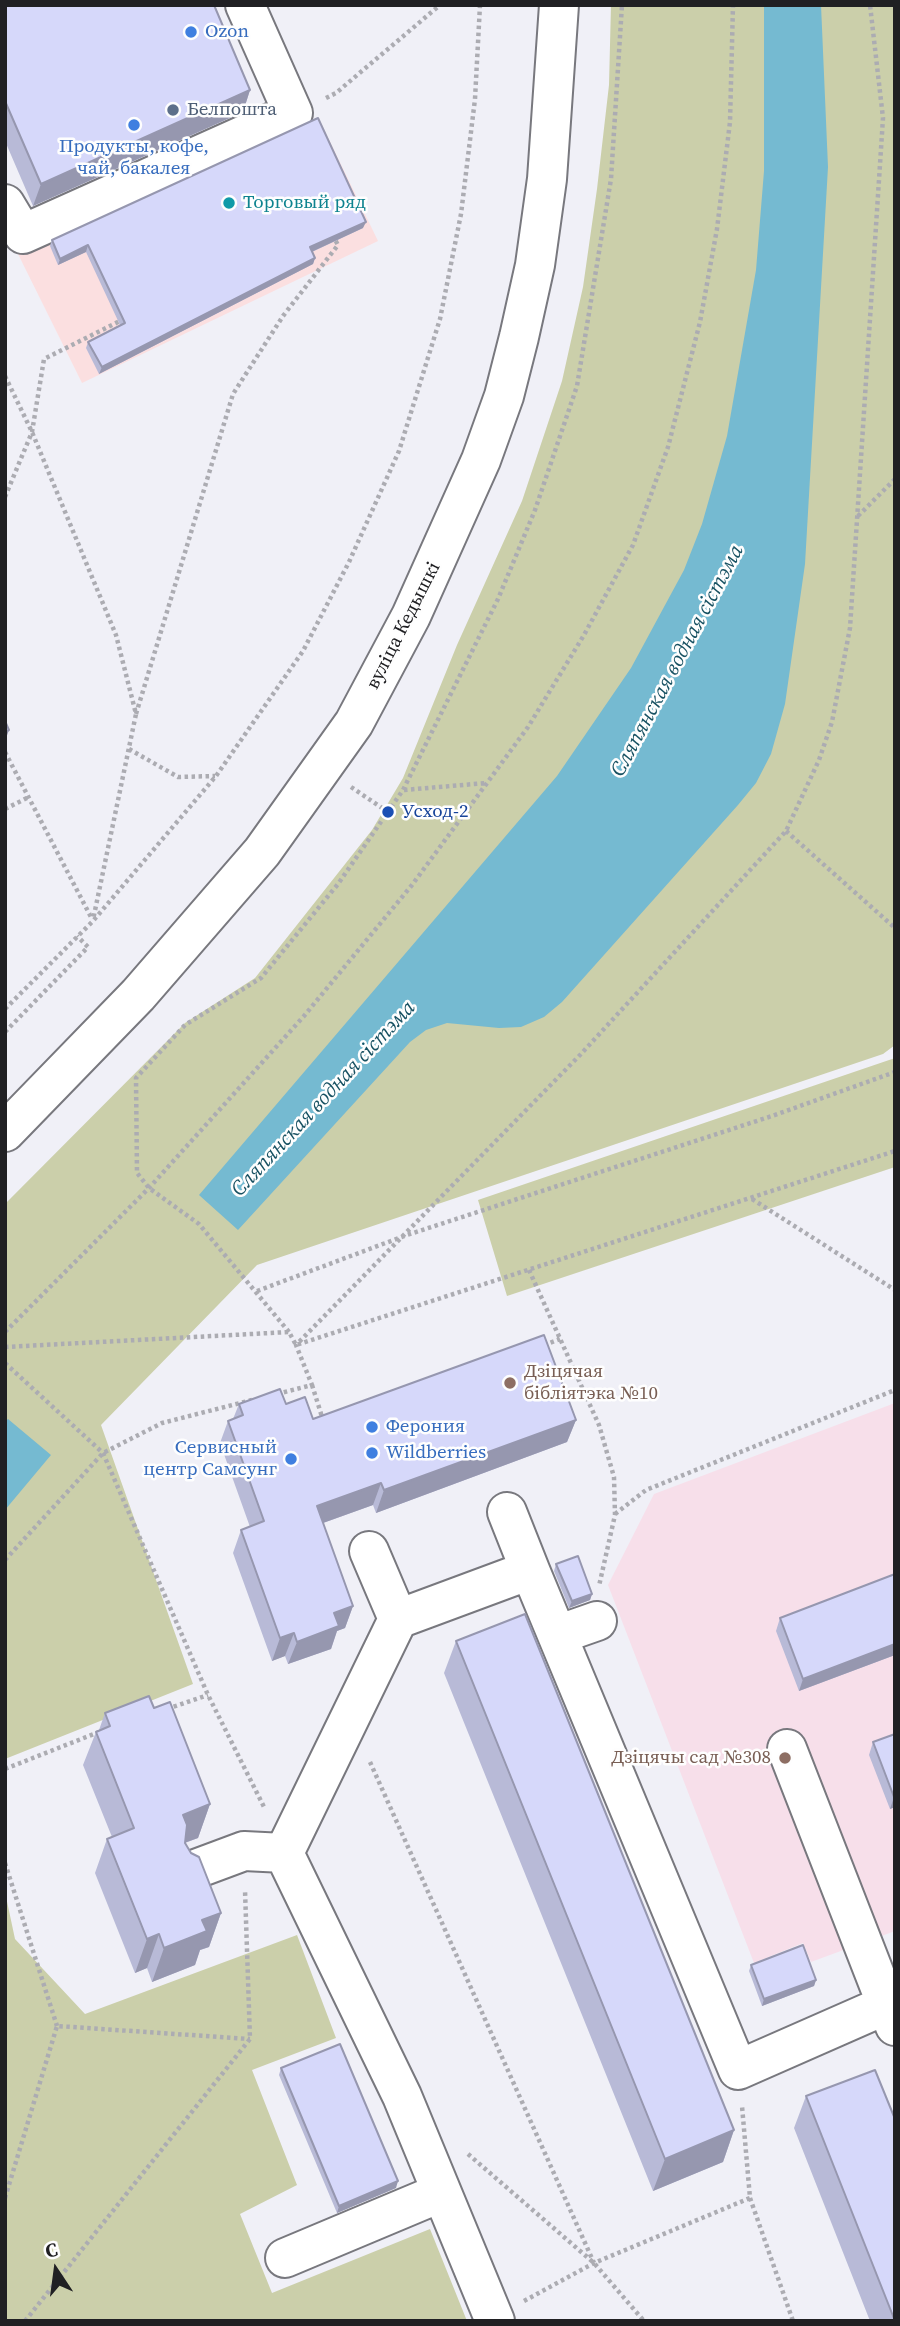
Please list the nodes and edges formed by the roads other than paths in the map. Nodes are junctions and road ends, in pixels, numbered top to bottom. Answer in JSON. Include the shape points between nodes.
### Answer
{"nodes":[{"id":1,"x":245,"y":5,"type":"edge"},
{"id":2,"x":559,"y":5,"type":"edge"},
{"id":3,"x":5,"y":204,"type":"edge"},
{"id":4,"x":5,"y":1132,"type":"edge"},
{"id":5,"x":507,"y":1513,"type":"dead end"},
{"id":6,"x":369,"y":1551,"type":"dead end"},
{"id":7,"x":530,"y":1570,"type":"junction"},
{"id":8,"x":398,"y":1619,"type":"junction"},
{"id":9,"x":597,"y":1621,"type":"road end"},
{"id":10,"x":557,"y":1635,"type":"junction"},
{"id":11,"x":787,"y":1748,"type":"dead end"},
{"id":12,"x":284,"y":1853,"type":"junction"},
{"id":13,"x":193,"y":1870,"type":"edge"},
{"id":14,"x":892,"y":2011,"type":"edge"},
{"id":15,"x":440,"y":2193,"type":"junction"},
{"id":16,"x":285,"y":2258,"type":"dead end"},
{"id":17,"x":494,"y":2319,"type":"edge"}],
"edges":[{"from":1,"to":3,"type":"street","via":[[293,113],[23,234]]},
{"from":2,"to":4,"type":"street","name":"вуліца Кедышкі","via":[[547,180],[535,265],[504,397],[458,517],[411,616],[324,769],[206,921]]},
{"from":5,"to":7,"type":"street"},
{"from":6,"to":8,"type":"street"},
{"from":7,"to":8,"type":"street"},
{"from":7,"to":10,"type":"street"},
{"from":8,"to":12,"type":"street"},
{"from":9,"to":10,"type":"street"},
{"from":10,"to":14,"type":"street","via":[[738,2070]]},
{"from":11,"to":14,"type":"street"},
{"from":12,"to":13,"type":"street","via":[[244,1852]]},
{"from":12,"to":15,"type":"street","via":[[402,2096]]},
{"from":15,"to":16,"type":"street"},
{"from":15,"to":17,"type":"street"}]}
